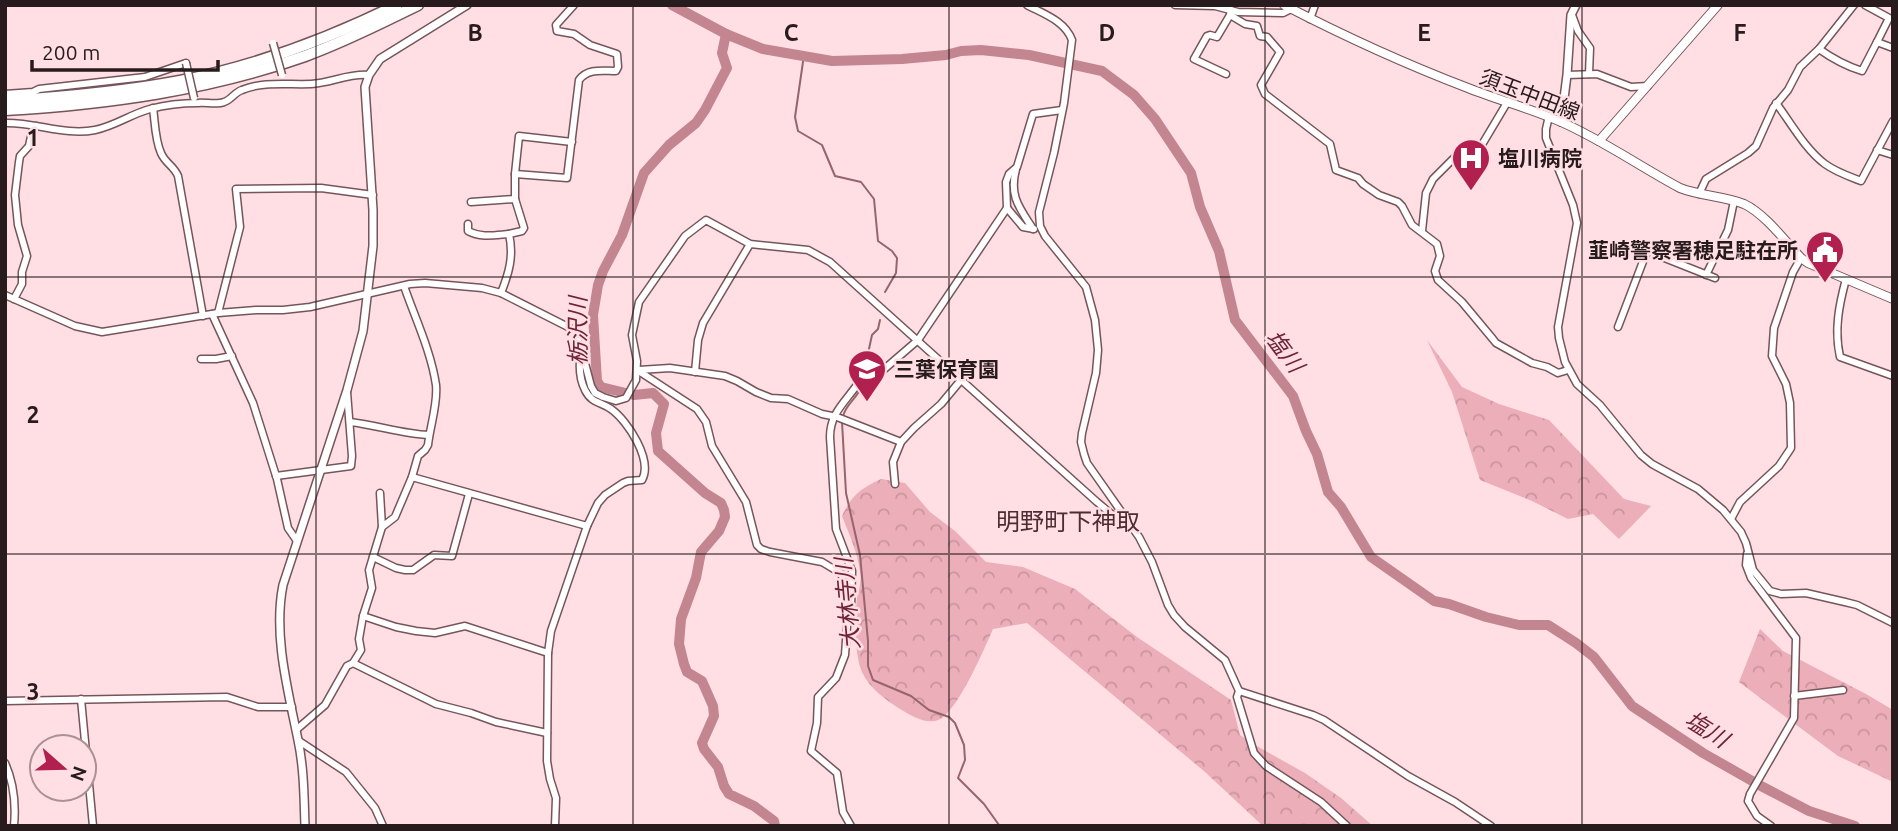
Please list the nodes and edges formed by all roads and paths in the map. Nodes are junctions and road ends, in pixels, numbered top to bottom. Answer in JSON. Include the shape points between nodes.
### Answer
{"nodes":[{"id":1,"x":397,"y":5,"type":"edge"},
{"id":2,"x":418,"y":5,"type":"edge"},
{"id":3,"x":467,"y":5,"type":"edge"},
{"id":4,"x":574,"y":5,"type":"edge"},
{"id":5,"x":1027,"y":5,"type":"edge"},
{"id":6,"x":1175,"y":5,"type":"edge"},
{"id":7,"x":1315,"y":5,"type":"edge"},
{"id":8,"x":1576,"y":5,"type":"edge"},
{"id":9,"x":1718,"y":5,"type":"edge"},
{"id":10,"x":1854,"y":5,"type":"edge"},
{"id":11,"x":1865,"y":5,"type":"edge"},
{"id":12,"x":1288,"y":7,"type":"edge"},
{"id":13,"x":1230,"y":12,"type":"junction"},
{"id":14,"x":1572,"y":13,"type":"junction"},
{"id":15,"x":1310,"y":19,"type":"junction"},
{"id":16,"x":1877,"y":42,"type":"junction"},
{"id":17,"x":273,"y":43,"type":"dead end"},
{"id":18,"x":1893,"y":48,"type":"edge"},
{"id":19,"x":1819,"y":49,"type":"junction"},
{"id":20,"x":1226,"y":74,"type":"dead end"},
{"id":21,"x":1589,"y":74,"type":"junction"},
{"id":22,"x":369,"y":75,"type":"junction"},
{"id":23,"x":1567,"y":75,"type":"junction"},
{"id":24,"x":285,"y":84,"type":"junction"},
{"id":25,"x":1648,"y":86,"type":"junction"},
{"id":26,"x":5,"y":94,"type":"edge"},
{"id":27,"x":195,"y":100,"type":"junction"},
{"id":28,"x":5,"y":101,"type":"edge"},
{"id":29,"x":1508,"y":101,"type":"junction"},
{"id":30,"x":1776,"y":103,"type":"junction"},
{"id":31,"x":1063,"y":106,"type":"junction"},
{"id":32,"x":153,"y":108,"type":"junction"},
{"id":33,"x":5,"y":110,"type":"edge"},
{"id":34,"x":1549,"y":116,"type":"junction"},
{"id":35,"x":1893,"y":121,"type":"edge"},
{"id":36,"x":1561,"y":122,"type":"junction"},
{"id":37,"x":5,"y":123,"type":"edge"},
{"id":38,"x":36,"y":126,"type":"junction"},
{"id":39,"x":1600,"y":141,"type":"junction"},
{"id":40,"x":572,"y":142,"type":"junction"},
{"id":41,"x":1877,"y":150,"type":"junction"},
{"id":42,"x":1893,"y":155,"type":"edge"},
{"id":43,"x":1017,"y":167,"type":"junction"},
{"id":44,"x":514,"y":174,"type":"junction"},
{"id":45,"x":1699,"y":194,"type":"junction"},
{"id":46,"x":373,"y":195,"type":"junction"},
{"id":47,"x":515,"y":199,"type":"junction"},
{"id":48,"x":1734,"y":201,"type":"junction"},
{"id":49,"x":471,"y":202,"type":"dead end"},
{"id":50,"x":1007,"y":208,"type":"junction"},
{"id":51,"x":468,"y":224,"type":"dead end"},
{"id":52,"x":1033,"y":229,"type":"junction"},
{"id":53,"x":1042,"y":231,"type":"junction"},
{"id":54,"x":1422,"y":231,"type":"junction"},
{"id":55,"x":509,"y":234,"type":"junction"},
{"id":56,"x":750,"y":244,"type":"junction"},
{"id":57,"x":1801,"y":258,"type":"junction"},
{"id":58,"x":1706,"y":275,"type":"junction"},
{"id":59,"x":1715,"y":278,"type":"dead end"},
{"id":60,"x":1846,"y":279,"type":"junction"},
{"id":61,"x":404,"y":286,"type":"junction"},
{"id":62,"x":501,"y":293,"type":"junction"},
{"id":63,"x":368,"y":294,"type":"junction"},
{"id":64,"x":5,"y":295,"type":"edge"},
{"id":65,"x":14,"y":299,"type":"junction"},
{"id":66,"x":1893,"y":299,"type":"edge"},
{"id":67,"x":215,"y":314,"type":"junction"},
{"id":68,"x":203,"y":316,"type":"junction"},
{"id":69,"x":1618,"y":327,"type":"dead end"},
{"id":70,"x":918,"y":340,"type":"junction"},
{"id":71,"x":581,"y":348,"type":"junction"},
{"id":72,"x":232,"y":356,"type":"junction"},
{"id":73,"x":201,"y":359,"type":"dead end"},
{"id":74,"x":637,"y":370,"type":"junction"},
{"id":75,"x":1568,"y":370,"type":"junction"},
{"id":76,"x":695,"y":372,"type":"junction"},
{"id":77,"x":1893,"y":376,"type":"edge"},
{"id":78,"x":961,"y":380,"type":"junction"},
{"id":79,"x":346,"y":390,"type":"junction"},
{"id":80,"x":835,"y":417,"type":"junction"},
{"id":81,"x":350,"y":422,"type":"junction"},
{"id":82,"x":429,"y":435,"type":"junction"},
{"id":83,"x":901,"y":442,"type":"junction"},
{"id":84,"x":321,"y":470,"type":"junction"},
{"id":85,"x":276,"y":476,"type":"junction"},
{"id":86,"x":412,"y":477,"type":"junction"},
{"id":87,"x":895,"y":484,"type":"dead end"},
{"id":88,"x":380,"y":493,"type":"dead end"},
{"id":89,"x":469,"y":494,"type":"junction"},
{"id":90,"x":1731,"y":519,"type":"junction"},
{"id":91,"x":1132,"y":524,"type":"junction"},
{"id":92,"x":587,"y":526,"type":"junction"},
{"id":93,"x":383,"y":527,"type":"junction"},
{"id":94,"x":297,"y":541,"type":"junction"},
{"id":95,"x":1748,"y":548,"type":"junction"},
{"id":96,"x":373,"y":557,"type":"junction"},
{"id":97,"x":363,"y":616,"type":"junction"},
{"id":98,"x":1893,"y":623,"type":"edge"},
{"id":99,"x":847,"y":626,"type":"junction"},
{"id":100,"x":548,"y":653,"type":"junction"},
{"id":101,"x":353,"y":663,"type":"junction"},
{"id":102,"x":1843,"y":690,"type":"dead end"},
{"id":103,"x":1239,"y":691,"type":"junction"},
{"id":104,"x":1794,"y":696,"type":"junction"},
{"id":105,"x":81,"y":699,"type":"junction"},
{"id":106,"x":5,"y":701,"type":"edge"},
{"id":107,"x":292,"y":707,"type":"junction"},
{"id":108,"x":296,"y":730,"type":"junction"},
{"id":109,"x":547,"y":733,"type":"junction"},
{"id":110,"x":299,"y":741,"type":"junction"},
{"id":111,"x":5,"y":763,"type":"edge"},
{"id":112,"x":14,"y":826,"type":"edge"},
{"id":113,"x":93,"y":826,"type":"edge"},
{"id":114,"x":305,"y":826,"type":"edge"},
{"id":115,"x":383,"y":826,"type":"edge"},
{"id":116,"x":555,"y":826,"type":"edge"},
{"id":117,"x":851,"y":826,"type":"edge"},
{"id":118,"x":1348,"y":826,"type":"edge"},
{"id":119,"x":1491,"y":826,"type":"edge"},
{"id":120,"x":1771,"y":826,"type":"edge"}],
"edges":[{"from":1,"to":28,"type":"highway","via":[[304,46],[228,69],[132,89]]},
{"from":2,"to":33,"type":"highway","via":[[307,55],[251,73],[131,98]]},
{"from":3,"to":22,"type":"street","via":[[388,53]]},
{"from":4,"to":40,"type":"street","via":[[556,25],[557,31],[617,54],[618,67],[616,71],[590,71],[579,80]]},
{"from":5,"to":31,"type":"street","via":[[1063,25],[1072,40]]},
{"from":6,"to":13,"type":"street","via":[[1215,6]]},
{"from":7,"to":15,"type":"street"},
{"from":8,"to":14,"type":"street"},
{"from":9,"to":25,"type":"main road","name":"須玉中田線"},
{"from":10,"to":19,"type":"street"},
{"from":11,"to":16,"type":"street","via":[[1889,18]]},
{"from":12,"to":13,"type":"street","via":[[1283,13]]},
{"from":12,"to":15,"type":"main road","name":"須玉中田線"},
{"from":13,"to":20,"type":"street","via":[[1217,37],[1207,36],[1194,59]]},
{"from":13,"to":54,"type":"street","via":[[1245,24],[1257,26],[1261,36],[1280,52],[1261,85],[1265,94],[1331,144],[1336,170],[1398,202],[1412,225]]},
{"from":14,"to":21,"type":"street","via":[[1590,48]]},
{"from":14,"to":23,"type":"street"},
{"from":15,"to":29,"type":"main road","name":"須玉中田線"},
{"from":16,"to":18,"type":"street"},
{"from":16,"to":19,"type":"street","via":[[1862,71]]},
{"from":17,"to":24,"type":"street","bridge":true},
{"from":19,"to":30,"type":"street","via":[[1800,67]]},
{"from":21,"to":23,"type":"street"},
{"from":21,"to":25,"type":"street","via":[[1630,87]]},
{"from":22,"to":24,"type":"street"},
{"from":22,"to":46,"type":"street","via":[[365,99]]},
{"from":23,"to":36,"type":"street"},
{"from":24,"to":27,"type":"street","via":[[253,87],[224,102]]},
{"from":25,"to":39,"type":"main road","name":"須玉中田線"},
{"from":26,"to":27,"type":"street","bridge":true,"via":[[145,77],[186,63]]},
{"from":27,"to":32,"type":"street"},
{"from":29,"to":34,"type":"main road","name":"須玉中田線"},
{"from":29,"to":54,"type":"street","via":[[1480,148],[1453,159],[1433,179],[1426,194]]},
{"from":30,"to":41,"type":"street","via":[[1815,156],[1840,173],[1861,181]]},
{"from":30,"to":45,"type":"street","via":[[1756,146],[1706,179]]},
{"from":31,"to":43,"type":"street","via":[[1033,114]]},
{"from":31,"to":53,"type":"street","via":[[1039,212]]},
{"from":32,"to":38,"type":"street","via":[[94,130],[72,132]]},
{"from":32,"to":68,"type":"street","via":[[160,152],[178,176]]},
{"from":34,"to":36,"type":"main road","name":"須玉中田線"},
{"from":34,"to":75,"type":"street","via":[[1546,138],[1577,223],[1558,327]]},
{"from":35,"to":41,"type":"street"},
{"from":36,"to":39,"type":"main road","name":"須玉中田線"},
{"from":37,"to":38,"type":"street"},
{"from":38,"to":65,"type":"street","via":[[19,162],[15,195],[27,256]]},
{"from":39,"to":45,"type":"main road"},
{"from":40,"to":44,"type":"street","via":[[567,178]]},
{"from":40,"to":44,"type":"street","via":[[519,136]]},
{"from":41,"to":42,"type":"street"},
{"from":43,"to":50,"type":"street","via":[[1006,181]]},
{"from":43,"to":52,"type":"street","via":[[1013,194]]},
{"from":44,"to":47,"type":"street"},
{"from":45,"to":48,"type":"main road"},
{"from":46,"to":63,"type":"street"},
{"from":46,"to":67,"type":"street","via":[[321,188],[236,189],[240,228]]},
{"from":47,"to":49,"type":"street"},
{"from":47,"to":55,"type":"street","via":[[524,228]]},
{"from":48,"to":57,"type":"main road","via":[[1758,213]]},
{"from":48,"to":58,"type":"street","via":[[1728,230]]},
{"from":50,"to":52,"type":"street","via":[[1023,227]]},
{"from":50,"to":70,"type":"street"},
{"from":51,"to":55,"type":"street","via":[[468,231],[482,236]]},
{"from":52,"to":53,"type":"street"},
{"from":53,"to":91,"type":"street","via":[[1086,287],[1098,350],[1081,442],[1087,463]]},
{"from":54,"to":75,"type":"street","via":[[1439,249],[1438,280],[1496,343],[1556,373]]},
{"from":55,"to":62,"type":"street","via":[[512,257]]},
{"from":56,"to":70,"type":"street","via":[[808,250],[830,262]]},
{"from":56,"to":74,"type":"street","via":[[706,220],[685,236],[639,302],[632,334]]},
{"from":56,"to":76,"type":"street","via":[[703,323]]},
{"from":57,"to":60,"type":"main road"},
{"from":57,"to":90,"type":"street","via":[[1774,328],[1772,356],[1790,403],[1791,448],[1779,466],[1740,502]]},
{"from":58,"to":59,"type":"street"},
{"from":58,"to":69,"type":"street","via":[[1647,251]]},
{"from":60,"to":66,"type":"main road"},
{"from":60,"to":77,"type":"street","via":[[1838,312],[1840,357]]},
{"from":61,"to":62,"type":"street","via":[[425,283]]},
{"from":61,"to":63,"type":"street"},
{"from":61,"to":82,"type":"street","via":[[436,385]]},
{"from":62,"to":71,"type":"street","via":[[570,327]]},
{"from":63,"to":67,"type":"street","via":[[310,307]]},
{"from":63,"to":79,"type":"street"},
{"from":64,"to":65,"type":"street"},
{"from":65,"to":68,"type":"street","via":[[75,326],[102,332]]},
{"from":67,"to":68,"type":"street"},
{"from":67,"to":72,"type":"street"},
{"from":70,"to":78,"type":"street"},
{"from":70,"to":80,"type":"street","via":[[862,384]]},
{"from":71,"to":74,"type":"street","via":[[591,386],[603,397],[625,398]]},
{"from":71,"to":92,"type":"street","via":[[584,390],[629,428],[646,467],[642,480],[628,481],[605,495]]},
{"from":72,"to":73,"type":"street"},
{"from":72,"to":85,"type":"street","via":[[253,403]]},
{"from":74,"to":76,"type":"street"},
{"from":74,"to":99,"type":"street","via":[[703,415],[712,446],[746,502],[761,549],[822,562],[842,574]]},
{"from":75,"to":90,"type":"street","via":[[1641,455],[1698,489]]},
{"from":76,"to":80,"type":"street","via":[[725,376],[756,393],[788,399]]},
{"from":78,"to":83,"type":"street"},
{"from":78,"to":91,"type":"street","via":[[1097,502]]},
{"from":79,"to":81,"type":"street"},
{"from":79,"to":84,"type":"street"},
{"from":80,"to":83,"type":"street"},
{"from":80,"to":99,"type":"street","via":[[830,437],[836,529],[852,571]]},
{"from":81,"to":82,"type":"street"},
{"from":81,"to":84,"type":"street","via":[[351,466]]},
{"from":82,"to":86,"type":"street"},
{"from":83,"to":87,"type":"street","via":[[893,462]]},
{"from":84,"to":85,"type":"street"},
{"from":84,"to":94,"type":"street"},
{"from":85,"to":94,"type":"street","via":[[288,528]]},
{"from":86,"to":89,"type":"street"},
{"from":86,"to":93,"type":"street","via":[[395,517]]},
{"from":88,"to":93,"type":"street"},
{"from":89,"to":92,"type":"street"},
{"from":89,"to":96,"type":"street","via":[[452,555],[434,555],[413,570]]},
{"from":90,"to":95,"type":"street"},
{"from":91,"to":103,"type":"street","via":[[1174,615],[1225,660]]},
{"from":92,"to":100,"type":"street","via":[[551,631]]},
{"from":93,"to":96,"type":"street"},
{"from":94,"to":107,"type":"street","via":[[279,610]]},
{"from":95,"to":98,"type":"street","via":[[1753,570],[1775,594],[1806,593],[1845,602]]},
{"from":95,"to":104,"type":"street","via":[[1746,565],[1751,578],[1796,638]]},
{"from":96,"to":97,"type":"street","via":[[369,570],[372,588]]},
{"from":97,"to":100,"type":"street","via":[[435,633],[465,626]]},
{"from":97,"to":101,"type":"street","via":[[361,650]]},
{"from":99,"to":117,"type":"street","via":[[845,655],[836,678],[818,697],[811,751],[837,773],[843,812]]},
{"from":100,"to":109,"type":"street"},
{"from":101,"to":108,"type":"street","via":[[325,705]]},
{"from":101,"to":109,"type":"street","via":[[436,704]]},
{"from":102,"to":104,"type":"street"},
{"from":103,"to":118,"type":"street","via":[[1254,753]]},
{"from":103,"to":119,"type":"street","via":[[1324,720]]},
{"from":104,"to":120,"type":"street","via":[[1794,718],[1748,801],[1757,816]]},
{"from":105,"to":106,"type":"street"},
{"from":105,"to":107,"type":"street","via":[[227,697],[258,707]]},
{"from":105,"to":113,"type":"street"},
{"from":107,"to":108,"type":"street"},
{"from":108,"to":110,"type":"street"},
{"from":109,"to":116,"type":"street"},
{"from":110,"to":114,"type":"street"},
{"from":110,"to":115,"type":"street","via":[[346,772],[375,807]]},
{"from":111,"to":112,"type":"street","via":[[11,777]]}]}
